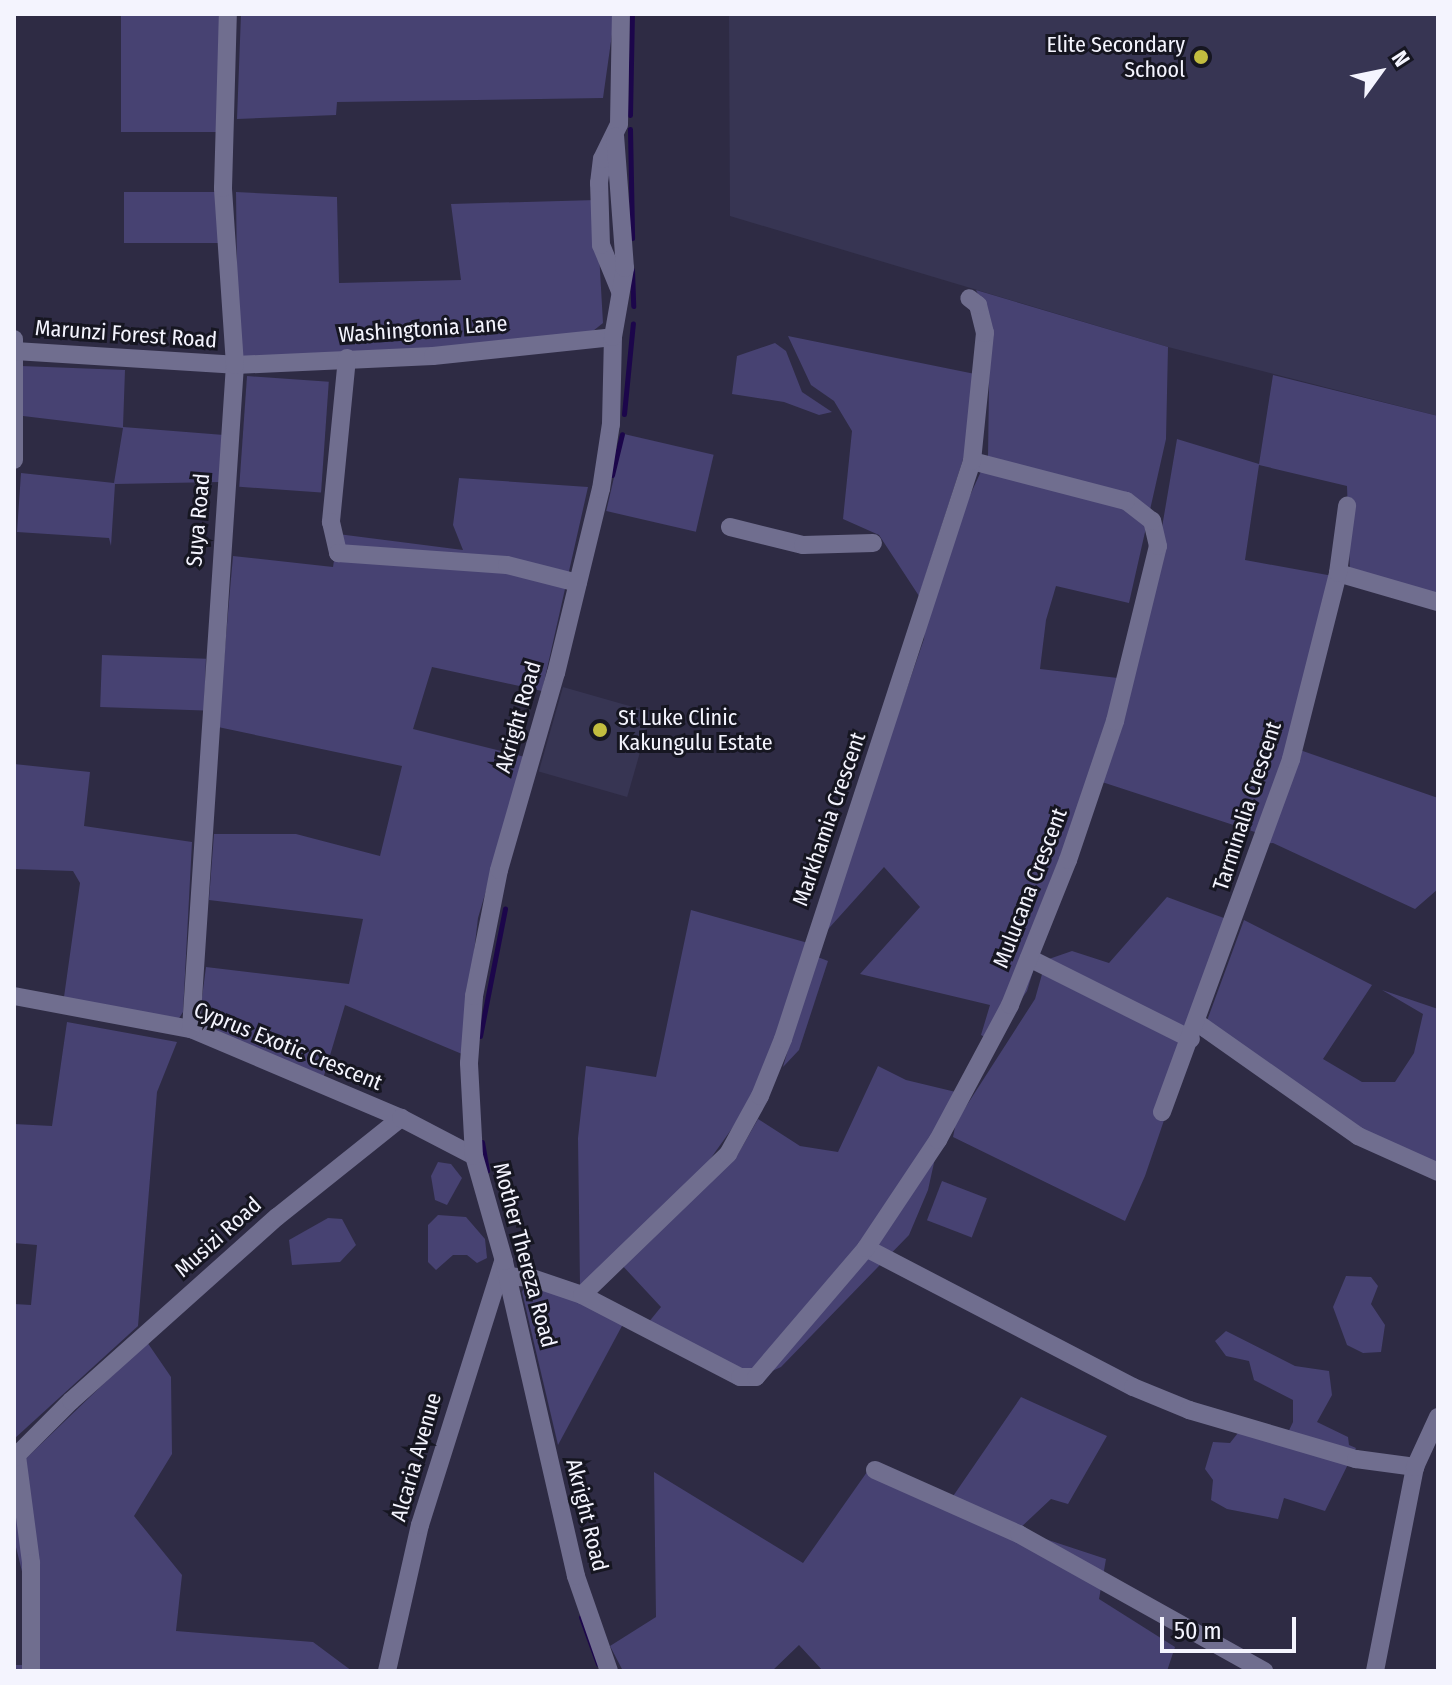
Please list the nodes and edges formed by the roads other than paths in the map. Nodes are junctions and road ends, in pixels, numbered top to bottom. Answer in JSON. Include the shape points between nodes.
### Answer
{"nodes":[{"id":1,"x":228,"y":14,"type":"edge"},
{"id":2,"x":621,"y":14,"type":"edge"},
{"id":3,"x":969,"y":298,"type":"dead end"},
{"id":4,"x":613,"y":337,"type":"junction"},
{"id":5,"x":14,"y":339,"type":"edge"},
{"id":6,"x":15,"y":351,"type":"edge"},
{"id":7,"x":347,"y":358,"type":"junction"},
{"id":8,"x":235,"y":365,"type":"junction"},
{"id":9,"x":14,"y":460,"type":"edge"},
{"id":10,"x":972,"y":461,"type":"junction"},
{"id":11,"x":1347,"y":506,"type":"dead end"},
{"id":12,"x":730,"y":527,"type":"dead end"},
{"id":13,"x":873,"y":543,"type":"dead end"},
{"id":14,"x":1338,"y":573,"type":"junction"},
{"id":15,"x":578,"y":583,"type":"junction"},
{"id":16,"x":1438,"y":602,"type":"edge"},
{"id":17,"x":1029,"y":958,"type":"junction"},
{"id":18,"x":14,"y":996,"type":"edge"},
{"id":19,"x":191,"y":1029,"type":"junction"},
{"id":20,"x":1194,"y":1030,"type":"junction"},
{"id":21,"x":1162,"y":1112,"type":"dead end"},
{"id":22,"x":401,"y":1118,"type":"junction"},
{"id":23,"x":474,"y":1156,"type":"junction"},
{"id":24,"x":1438,"y":1172,"type":"edge"},
{"id":25,"x":866,"y":1248,"type":"junction"},
{"id":26,"x":505,"y":1269,"type":"junction"},
{"id":27,"x":582,"y":1295,"type":"junction"},
{"id":28,"x":529,"y":1366,"type":"joint"},
{"id":29,"x":1438,"y":1417,"type":"edge"},
{"id":30,"x":16,"y":1457,"type":"edge"},
{"id":31,"x":1415,"y":1467,"type":"junction"},
{"id":32,"x":875,"y":1470,"type":"dead end"},
{"id":33,"x":31,"y":1671,"type":"edge"},
{"id":34,"x":387,"y":1671,"type":"edge"},
{"id":35,"x":609,"y":1671,"type":"edge"},
{"id":36,"x":1264,"y":1671,"type":"edge"},
{"id":37,"x":1375,"y":1671,"type":"edge"}],
"edges":[{"from":1,"to":8,"type":"street","name":"Suya Road","via":[[223,188]]},
{"from":2,"to":4,"type":"street","name":"Akright Road","via":[[615,136],[623,209]]},
{"from":3,"to":10,"type":"street","name":"Markhamia Crescent","via":[[978,305],[985,333]]},
{"from":4,"to":7,"type":"street","name":"Washingtonia Lane","via":[[433,356]]},
{"from":4,"to":15,"type":"street","name":"Akright Road","via":[[611,424]]},
{"from":5,"to":6,"type":"street"},
{"from":6,"to":8,"type":"street","name":"Marunzi Forest Road"},
{"from":6,"to":9,"type":"street"},
{"from":7,"to":8,"type":"street","name":"Washingtonia Lane"},
{"from":7,"to":15,"type":"street","via":[[332,538],[338,553],[507,565]]},
{"from":8,"to":19,"type":"street","name":"Suya Road"},
{"from":10,"to":17,"type":"street","name":"Mulucana Crescent","via":[[1126,501],[1145,511],[1157,533],[1115,721]]},
{"from":10,"to":27,"type":"street","name":"Markhamia Crescent","via":[[760,1096],[728,1154]]},
{"from":11,"to":14,"type":"street","name":"Tarminalia Crescent"},
{"from":12,"to":13,"type":"street","via":[[803,545]]},
{"from":14,"to":16,"type":"street"},
{"from":14,"to":20,"type":"street","name":"Tarminalia Crescent","via":[[1278,803]]},
{"from":15,"to":23,"type":"street","name":"Akright Road","via":[[499,870],[474,996],[469,1063]]},
{"from":17,"to":20,"type":"street"},
{"from":17,"to":25,"type":"street","name":"Mulucana Crescent","via":[[1010,1005],[938,1140]]},
{"from":18,"to":19,"type":"street","name":"Cyprus Exotic Crescent"},
{"from":19,"to":22,"type":"street","name":"Cyprus Exotic Crescent"},
{"from":20,"to":21,"type":"street","name":"Tarminalia Crescent"},
{"from":20,"to":24,"type":"street","via":[[1358,1136]]},
{"from":22,"to":23,"type":"street"},
{"from":22,"to":30,"type":"street","name":"Musizi Road","via":[[266,1226]]},
{"from":23,"to":26,"type":"street","name":"Mother Thereza Road"},
{"from":25,"to":27,"type":"street","name":"Mulucana Crescent","via":[[763,1371],[740,1377]]},
{"from":25,"to":31,"type":"street","via":[[1161,1398],[1296,1443]]},
{"from":26,"to":27,"type":"street"},
{"from":26,"to":28,"type":"street","name":"Mother Thereza Road"},
{"from":26,"to":34,"type":"street","name":"Alcaria Avenue","via":[[420,1525]]},
{"from":28,"to":35,"type":"street","name":"Akright Road","via":[[576,1576]]},
{"from":29,"to":31,"type":"street"},
{"from":30,"to":33,"type":"street","via":[[31,1563]]},
{"from":31,"to":37,"type":"street"},
{"from":32,"to":36,"type":"street","via":[[1019,1534]]}]}
